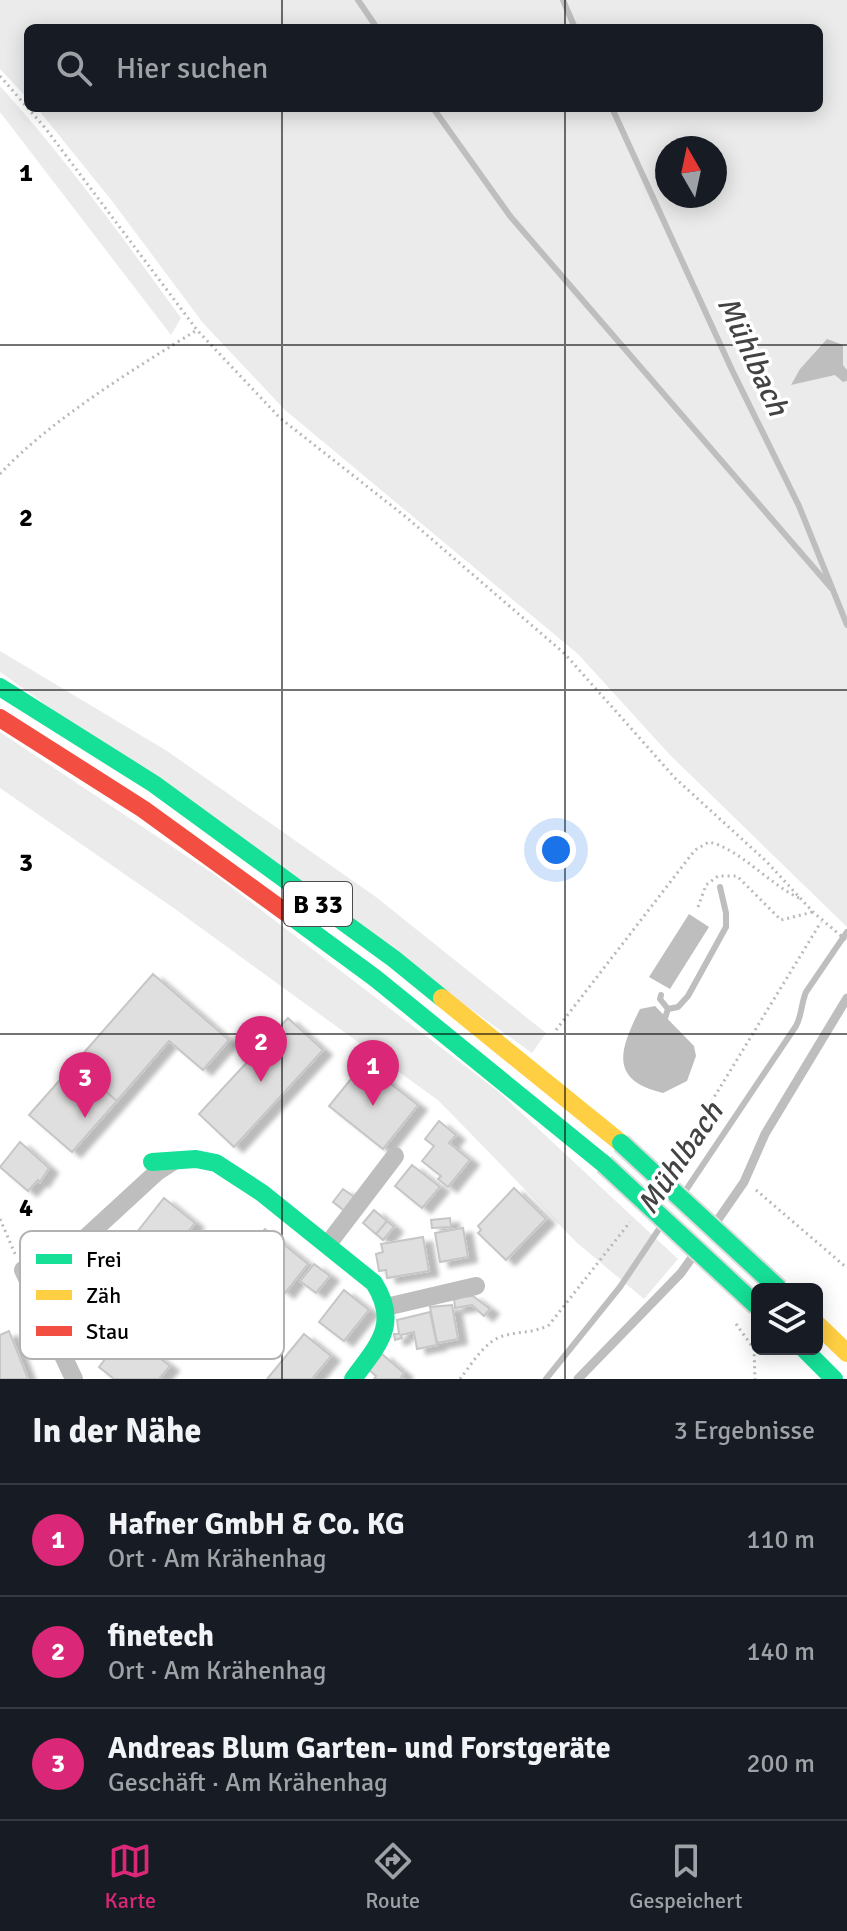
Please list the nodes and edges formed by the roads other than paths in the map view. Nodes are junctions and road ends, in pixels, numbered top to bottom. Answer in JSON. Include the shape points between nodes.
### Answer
{"nodes":[{"id":1,"x":0,"y":687,"type":"edge"},
{"id":2,"x":0,"y":718,"type":"edge"},
{"id":3,"x":847,"y":998,"type":"edge"},
{"id":4,"x":395,"y":1156,"type":"dead end"},
{"id":5,"x":176,"y":1159,"type":"junction"},
{"id":6,"x":152,"y":1162,"type":"dead end"},
{"id":7,"x":93,"y":1231,"type":"edge"},
{"id":8,"x":328,"y":1244,"type":"junction"},
{"id":9,"x":773,"y":1283,"type":"edge"},
{"id":10,"x":476,"y":1286,"type":"dead end"},
{"id":11,"x":751,"y":1300,"type":"edge"},
{"id":12,"x":386,"y":1307,"type":"junction"},
{"id":13,"x":823,"y":1330,"type":"edge"},
{"id":14,"x":842,"y":1348,"type":"edge"},
{"id":15,"x":810,"y":1355,"type":"edge"},
{"id":16,"x":65,"y":1359,"type":"edge"},
{"id":17,"x":74,"y":1379,"type":"edge"},
{"id":18,"x":353,"y":1379,"type":"edge"},
{"id":19,"x":578,"y":1379,"type":"edge"},
{"id":20,"x":834,"y":1379,"type":"edge"}],
"edges":[{"from":1,"to":9,"type":"main road","number":"B 33","bridge":true,"via":[[154,784],[394,959],[621,1143]]},
{"from":2,"to":11,"type":"main road","number":"B 33","bridge":true,"via":[[143,809],[375,978],[604,1164]]},
{"from":3,"to":19,"type":"lane","via":[[765,1134],[744,1182],[681,1273]]},
{"from":4,"to":8,"type":"street"},
{"from":5,"to":6,"type":"main road"},
{"from":5,"to":7,"type":"street"},
{"from":5,"to":8,"type":"main road","via":[[216,1163]]},
{"from":8,"to":12,"type":"main road","via":[[374,1283]]},
{"from":10,"to":12,"type":"street"},
{"from":12,"to":18,"type":"main road","via":[[383,1336]]},
{"from":13,"to":14,"type":"main road"},
{"from":15,"to":20,"type":"main road"},
{"from":16,"to":17,"type":"street"}]}
